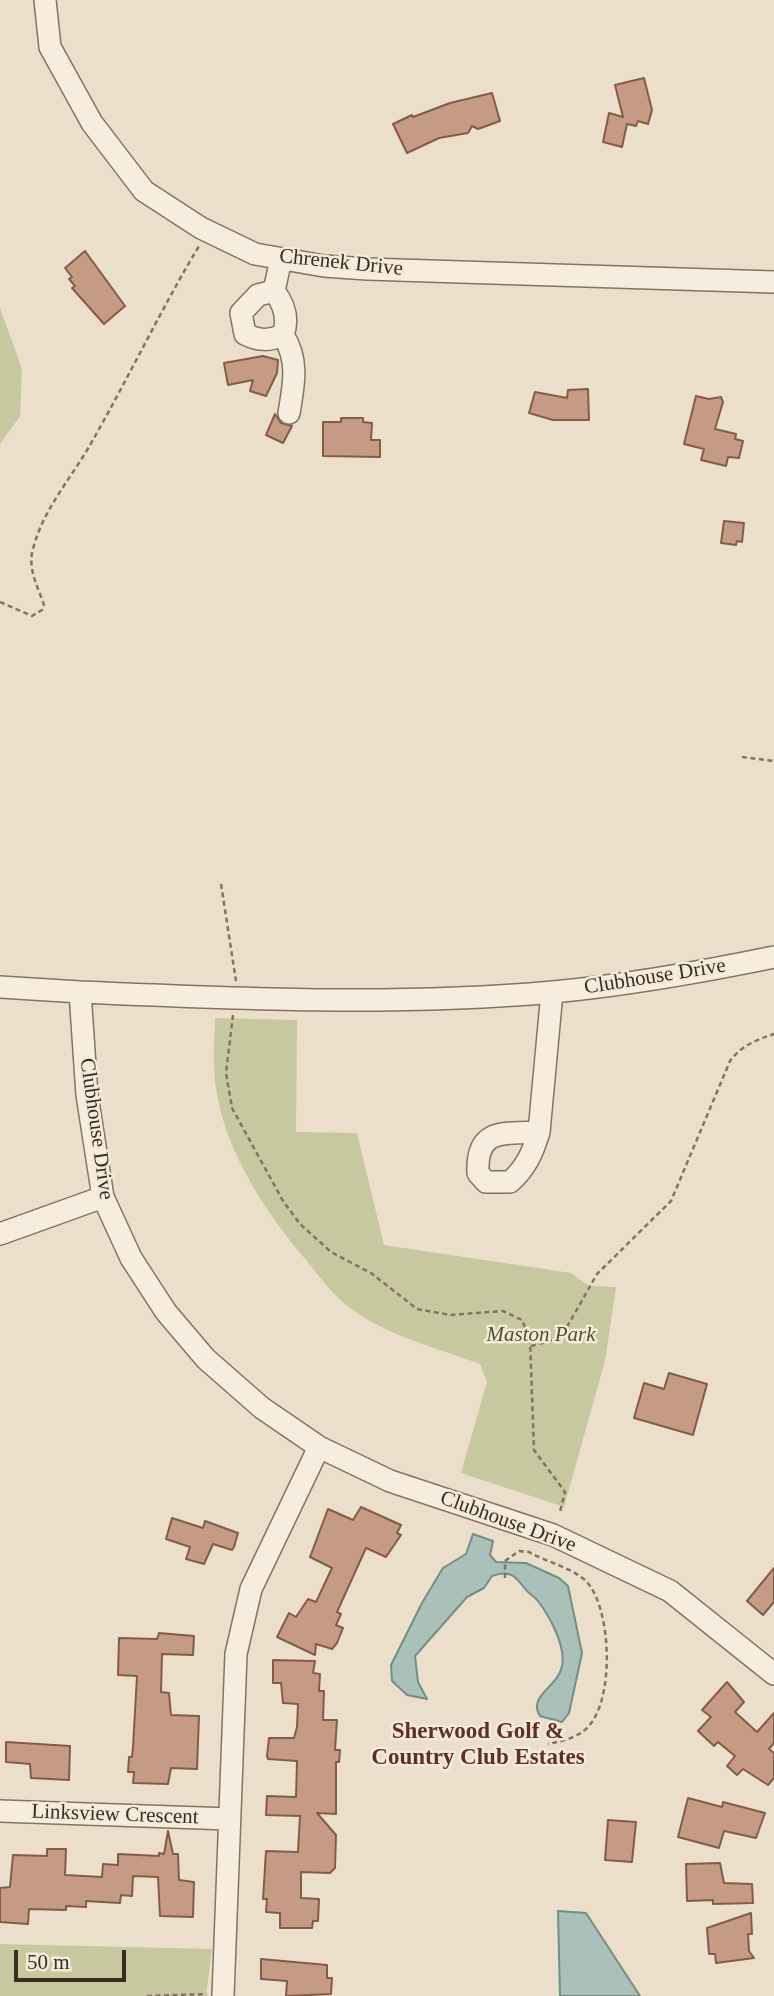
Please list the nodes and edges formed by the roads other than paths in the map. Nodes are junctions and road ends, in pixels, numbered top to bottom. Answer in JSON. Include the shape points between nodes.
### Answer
{"nodes":[{"id":1,"x":46,"y":0,"type":"edge"},
{"id":2,"x":281,"y":258,"type":"junction"},
{"id":3,"x":774,"y":282,"type":"edge"},
{"id":4,"x":274,"y":291,"type":"junction"},
{"id":5,"x":283,"y":335,"type":"junction"},
{"id":6,"x":289,"y":413,"type":"dead end"},
{"id":7,"x":774,"y":957,"type":"edge"},
{"id":8,"x":0,"y":987,"type":"edge"},
{"id":9,"x":80,"y":992,"type":"junction"},
{"id":10,"x":552,"y":992,"type":"junction"},
{"id":11,"x":539,"y":1132,"type":"dead end"},
{"id":12,"x":103,"y":1197,"type":"junction"},
{"id":13,"x":0,"y":1234,"type":"edge"},
{"id":14,"x":319,"y":1447,"type":"junction"},
{"id":15,"x":774,"y":1674,"type":"edge"},
{"id":16,"x":0,"y":1811,"type":"edge"},
{"id":17,"x":229,"y":1819,"type":"junction"},
{"id":18,"x":217,"y":1995,"type":"edge"}],
"edges":[{"from":1,"to":2,"type":"street","name":"Chrenek Drive","via":[[50,47],[92,123],[144,191],[208,232],[255,254]]},
{"from":2,"to":3,"type":"street","name":"Chrenek Drive","via":[[367,269]]},
{"from":2,"to":4,"type":"street"},
{"from":4,"to":5,"type":"street","via":[[285,316]]},
{"from":4,"to":5,"type":"street","via":[[246,304],[242,324],[245,334],[255,339]]},
{"from":5,"to":6,"type":"street","via":[[291,348],[295,376]]},
{"from":7,"to":10,"type":"street","name":"Clubhouse Drive"},
{"from":8,"to":9,"type":"street"},
{"from":9,"to":10,"type":"street","name":"Clubhouse Drive","via":[[235,999],[421,999]]},
{"from":9,"to":12,"type":"street","name":"Clubhouse Drive","via":[[87,1095]]},
{"from":10,"to":11,"type":"street"},
{"from":12,"to":13,"type":"street"},
{"from":12,"to":14,"type":"street","name":"Clubhouse Drive","via":[[131,1258],[198,1350],[262,1408]]},
{"from":14,"to":15,"type":"street","name":"Clubhouse Drive","via":[[390,1482],[553,1535],[670,1591]]},
{"from":14,"to":17,"type":"street","name":"Linksview Crescent","via":[[251,1589],[242,1622],[236,1654]]},
{"from":16,"to":17,"type":"street","name":"Linksview Crescent"},
{"from":17,"to":18,"type":"street","name":"Linksview Crescent"}]}
